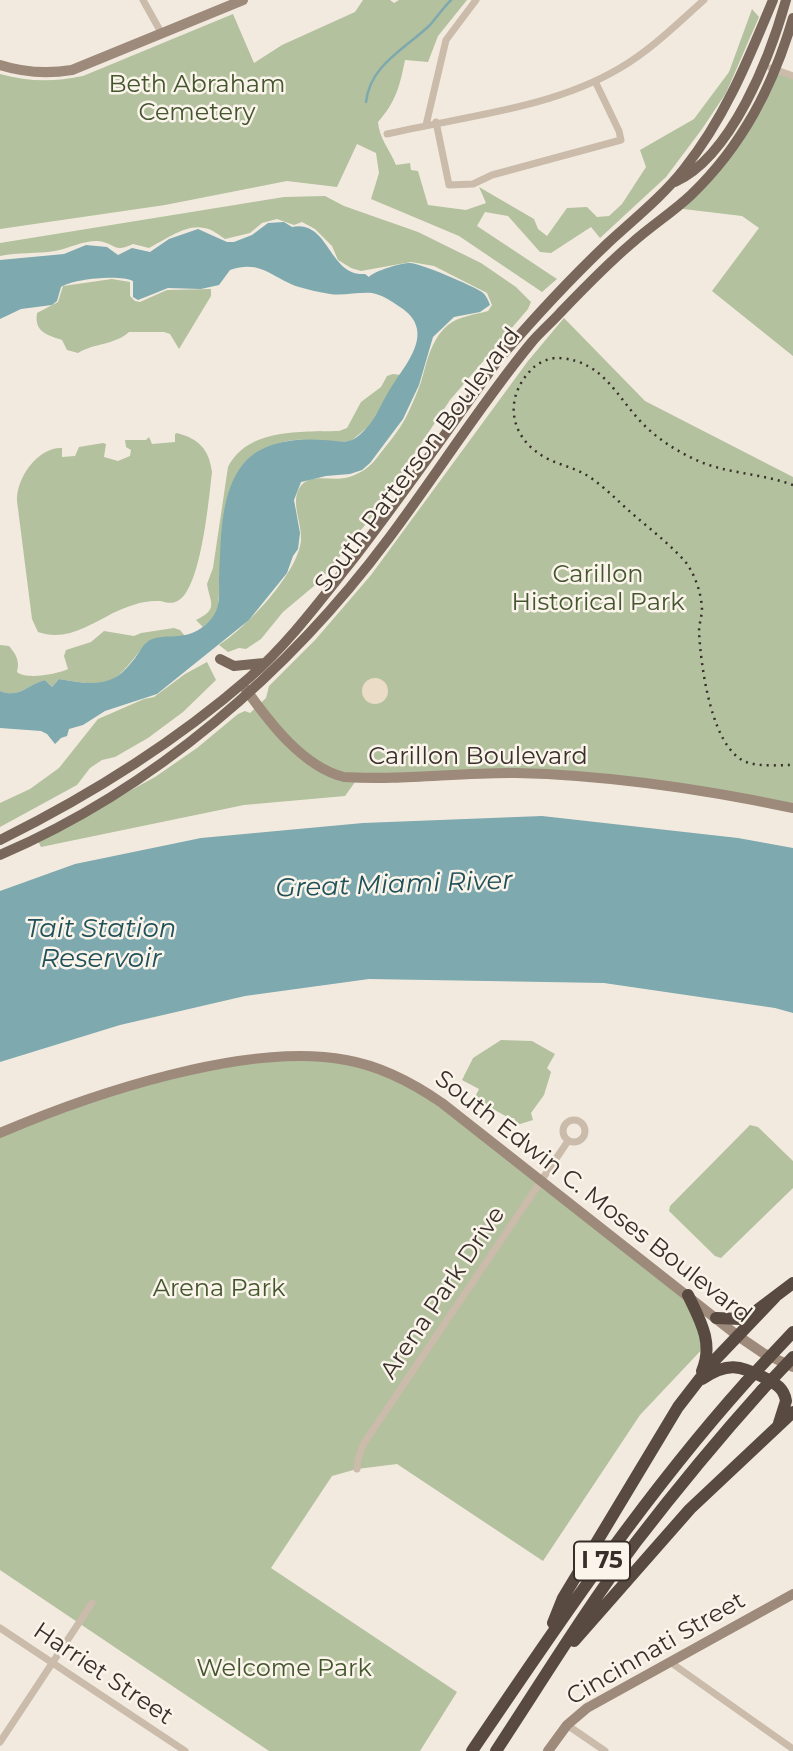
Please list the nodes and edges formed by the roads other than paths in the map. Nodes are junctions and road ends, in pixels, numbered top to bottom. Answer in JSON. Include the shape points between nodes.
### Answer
{"nodes":[{"id":1,"x":143,"y":0,"type":"edge"},
{"id":2,"x":243,"y":0,"type":"edge"},
{"id":3,"x":477,"y":0,"type":"edge"},
{"id":4,"x":704,"y":0,"type":"edge"},
{"id":5,"x":773,"y":0,"type":"edge"},
{"id":6,"x":786,"y":0,"type":"edge"},
{"id":7,"x":793,"y":18,"type":"edge"},
{"id":8,"x":162,"y":34,"type":"junction"},
{"id":9,"x":0,"y":65,"type":"edge"},
{"id":10,"x":764,"y":66,"type":"junction"},
{"id":11,"x":776,"y":70,"type":"junction"},
{"id":12,"x":793,"y":76,"type":"edge"},
{"id":13,"x":595,"y":81,"type":"junction"},
{"id":14,"x":436,"y":122,"type":"junction"},
{"id":15,"x":426,"y":125,"type":"junction"},
{"id":16,"x":387,"y":134,"type":"dead end"},
{"id":17,"x":673,"y":183,"type":"junction"},
{"id":18,"x":220,"y":659,"type":"dead end"},
{"id":19,"x":264,"y":663,"type":"junction"},
{"id":20,"x":241,"y":684,"type":"junction"},
{"id":21,"x":248,"y":694,"type":"junction"},
{"id":22,"x":793,"y":808,"type":"edge"},
{"id":23,"x":0,"y":840,"type":"edge"},
{"id":24,"x":0,"y":855,"type":"edge"},
{"id":25,"x":0,"y":1133,"type":"edge"},
{"id":26,"x":568,"y":1141,"type":"dead end"},
{"id":27,"x":542,"y":1182,"type":"junction"},
{"id":28,"x":793,"y":1283,"type":"edge"},
{"id":29,"x":688,"y":1295,"type":"junction"},
{"id":30,"x":775,"y":1297,"type":"junction"},
{"id":31,"x":716,"y":1318,"type":"junction"},
{"id":32,"x":793,"y":1332,"type":"edge"},
{"id":33,"x":738,"y":1336,"type":"junction"},
{"id":34,"x":793,"y":1357,"type":"edge"},
{"id":35,"x":793,"y":1367,"type":"edge"},
{"id":36,"x":696,"y":1383,"type":"junction"},
{"id":37,"x":792,"y":1413,"type":"edge"},
{"id":38,"x":778,"y":1426,"type":"junction"},
{"id":39,"x":357,"y":1469,"type":"dead end"},
{"id":40,"x":793,"y":1594,"type":"edge"},
{"id":41,"x":93,"y":1602,"type":"dead end"},
{"id":42,"x":0,"y":1628,"type":"edge"},
{"id":43,"x":545,"y":1643,"type":"junction"},
{"id":44,"x":558,"y":1656,"type":"junction"},
{"id":45,"x":670,"y":1662,"type":"junction"},
{"id":46,"x":52,"y":1663,"type":"junction"},
{"id":47,"x":568,"y":1725,"type":"junction"},
{"id":48,"x":0,"y":1742,"type":"edge"},
{"id":49,"x":793,"y":1749,"type":"edge"},
{"id":50,"x":185,"y":1751,"type":"edge"},
{"id":51,"x":472,"y":1751,"type":"edge"},
{"id":52,"x":496,"y":1751,"type":"edge"},
{"id":53,"x":548,"y":1751,"type":"edge"},
{"id":54,"x":604,"y":1751,"type":"edge"}],
"edges":[{"from":1,"to":8,"type":"street"},
{"from":2,"to":8,"type":"main road"},
{"from":3,"to":15,"type":"street","via":[[446,40]]},
{"from":4,"to":13,"type":"street","via":[[644,52]]},
{"from":5,"to":17,"type":"main road","name":"South Patterson Boulevard","via":[[729,101]]},
{"from":6,"to":10,"type":"main road"},
{"from":7,"to":11,"type":"main road","name":"South Patterson Boulevard"},
{"from":8,"to":9,"type":"main road","via":[[72,70],[31,73]]},
{"from":10,"to":11,"type":"street"},
{"from":10,"to":17,"type":"main road","via":[[723,138],[688,176]]},
{"from":11,"to":12,"type":"street"},
{"from":11,"to":21,"type":"main road","name":"South Patterson Boulevard","via":[[749,122],[708,176],[609,262],[533,341],[335,606]]},
{"from":13,"to":14,"type":"street","via":[[550,98]]},
{"from":13,"to":14,"type":"street","via":[[621,141],[473,184],[449,185]]},
{"from":14,"to":15,"type":"street"},
{"from":15,"to":16,"type":"street"},
{"from":17,"to":19,"type":"main road","name":"South Patterson Boulevard","via":[[576,274],[498,360],[332,587]]},
{"from":18,"to":19,"type":"main road","via":[[234,666]]},
{"from":19,"to":20,"type":"main road","name":"South Patterson Boulevard"},
{"from":20,"to":21,"type":"main road","name":"Carillon Boulevard"},
{"from":20,"to":23,"type":"main road","name":"South Patterson Boulevard","via":[[112,779]]},
{"from":21,"to":22,"type":"main road","name":"Carillon Boulevard","via":[[304,756],[323,770],[344,777],[557,775],[711,792]]},
{"from":21,"to":24,"type":"main road","name":"South Patterson Boulevard","via":[[120,792]]},
{"from":25,"to":27,"type":"main road","name":"South Edwin C. Moses Boulevard","via":[[185,1072],[247,1059],[316,1056],[358,1062],[404,1080],[442,1103]]},
{"from":26,"to":27,"type":"street","name":"Arena Park Drive"},
{"from":27,"to":29,"type":"main road","name":"South Edwin C. Moses Boulevard"},
{"from":27,"to":39,"type":"street","name":"Arena Park Drive","via":[[364,1443]]},
{"from":28,"to":30,"type":"highway"},
{"from":29,"to":31,"type":"main road","name":"South Edwin C. Moses Boulevard"},
{"from":29,"to":36,"type":"highway","via":[[707,1344]]},
{"from":30,"to":31,"type":"highway","via":[[748,1317]]},
{"from":30,"to":33,"type":"highway"},
{"from":31,"to":33,"type":"main road","name":"South Edwin C. Moses Boulevard"},
{"from":32,"to":43,"type":"highway","number":"I 75","bridge":true,"via":[[641,1507]]},
{"from":33,"to":35,"type":"main road","name":"South Edwin C. Moses Boulevard"},
{"from":33,"to":36,"type":"highway"},
{"from":34,"to":44,"type":"highway","number":"I 75","bridge":true,"via":[[706,1454],[635,1544]]},
{"from":36,"to":38,"type":"highway","via":[[718,1370],[737,1367],[778,1385],[786,1401]]},
{"from":36,"to":43,"type":"highway","via":[[563,1598]]},
{"from":37,"to":38,"type":"highway"},
{"from":38,"to":44,"type":"highway","via":[[690,1509]]},
{"from":40,"to":45,"type":"main road","name":"Cincinnati Street"},
{"from":41,"to":46,"type":"street"},
{"from":42,"to":46,"type":"street","name":"Harriet Street"},
{"from":43,"to":51,"type":"highway","number":"I 75"},
{"from":44,"to":52,"type":"highway","number":"I 75"},
{"from":45,"to":47,"type":"main road","name":"Cincinnati Street","via":[[595,1704]]},
{"from":45,"to":49,"type":"street"},
{"from":46,"to":48,"type":"street"},
{"from":46,"to":50,"type":"street","name":"Harriet Street"},
{"from":47,"to":53,"type":"main road","name":"Cincinnati Street"},
{"from":47,"to":54,"type":"street"}]}
